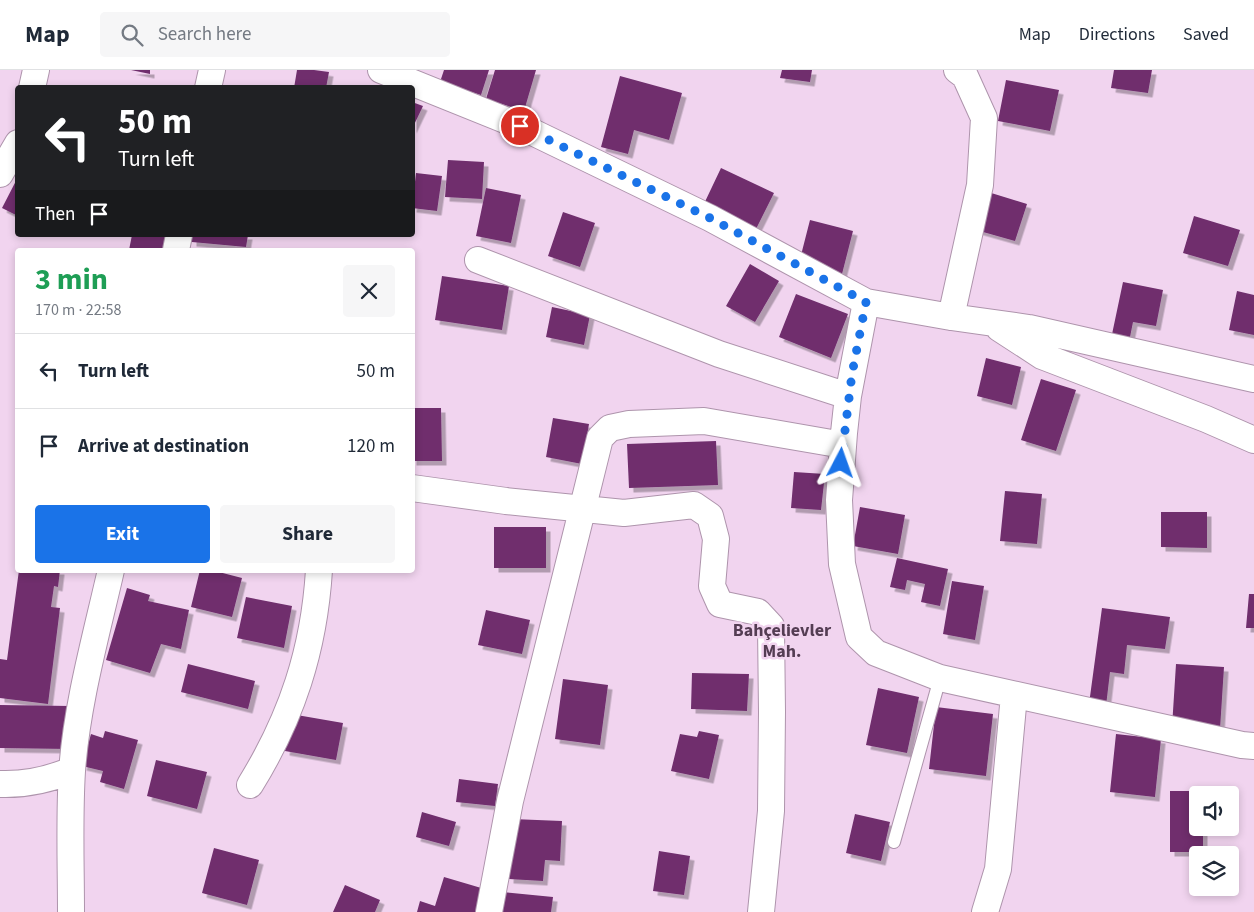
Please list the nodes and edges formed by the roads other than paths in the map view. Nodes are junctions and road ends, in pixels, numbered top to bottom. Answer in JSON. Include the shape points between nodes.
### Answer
{"nodes":[{"id":1,"x":36,"y":70,"type":"edge"},
{"id":2,"x":212,"y":70,"type":"edge"},
{"id":3,"x":381,"y":70,"type":"edge"},
{"id":4,"x":957,"y":70,"type":"edge"},
{"id":5,"x":33,"y":85,"type":"edge"},
{"id":6,"x":209,"y":85,"type":"edge"},
{"id":7,"x":15,"y":148,"type":"edge"},
{"id":8,"x":0,"y":174,"type":"edge"},
{"id":9,"x":478,"y":260,"type":"dead end"},
{"id":10,"x":866,"y":302,"type":"junction"},
{"id":11,"x":951,"y":317,"type":"junction"},
{"id":12,"x":991,"y":322,"type":"junction"},
{"id":13,"x":1254,"y":379,"type":"edge"},
{"id":14,"x":848,"y":396,"type":"junction"},
{"id":15,"x":1254,"y":440,"type":"edge"},
{"id":16,"x":842,"y":444,"type":"junction"},
{"id":17,"x":415,"y":488,"type":"edge"},
{"id":18,"x":582,"y":508,"type":"junction"},
{"id":19,"x":111,"y":573,"type":"edge"},
{"id":20,"x":319,"y":573,"type":"edge"},
{"id":21,"x":940,"y":678,"type":"junction"},
{"id":22,"x":1014,"y":695,"type":"junction"},
{"id":23,"x":1254,"y":746,"type":"edge"},
{"id":24,"x":72,"y":770,"type":"junction"},
{"id":25,"x":0,"y":784,"type":"edge"},
{"id":26,"x":250,"y":785,"type":"dead end"},
{"id":27,"x":894,"y":842,"type":"dead end"},
{"id":28,"x":71,"y":912,"type":"edge"},
{"id":29,"x":489,"y":912,"type":"edge"},
{"id":30,"x":761,"y":912,"type":"edge"},
{"id":31,"x":985,"y":912,"type":"edge"}],
"edges":[{"from":1,"to":5,"type":"street"},
{"from":2,"to":6,"type":"street"},
{"from":3,"to":10,"type":"street","via":[[520,126],[710,218]]},
{"from":4,"to":11,"type":"street","via":[[965,76],[984,118],[980,185]]},
{"from":7,"to":8,"type":"street"},
{"from":9,"to":14,"type":"street","via":[[719,354]]},
{"from":10,"to":11,"type":"street"},
{"from":10,"to":14,"type":"street"},
{"from":11,"to":12,"type":"street"},
{"from":12,"to":13,"type":"street"},
{"from":12,"to":15,"type":"street","via":[[1042,356]]},
{"from":14,"to":16,"type":"street"},
{"from":16,"to":18,"type":"street","via":[[704,421],[629,424],[610,428],[600,438]]},
{"from":16,"to":21,"type":"street","via":[[838,500],[842,564],[859,637],[876,653]]},
{"from":17,"to":18,"type":"street"},
{"from":18,"to":29,"type":"street","via":[[510,801]]},
{"from":18,"to":30,"type":"street","via":[[624,513],[694,505],[710,516],[716,539],[712,586],[720,604],[758,612],[771,626],[771,811]]},
{"from":19,"to":24,"type":"street","via":[[81,701]]},
{"from":20,"to":26,"type":"street","via":[[298,688],[280,731]]},
{"from":21,"to":22,"type":"street"},
{"from":21,"to":27,"type":"lane"},
{"from":22,"to":23,"type":"street"},
{"from":22,"to":31,"type":"street","via":[[998,869]]},
{"from":24,"to":25,"type":"street","via":[[28,784]]},
{"from":24,"to":28,"type":"street"}]}
